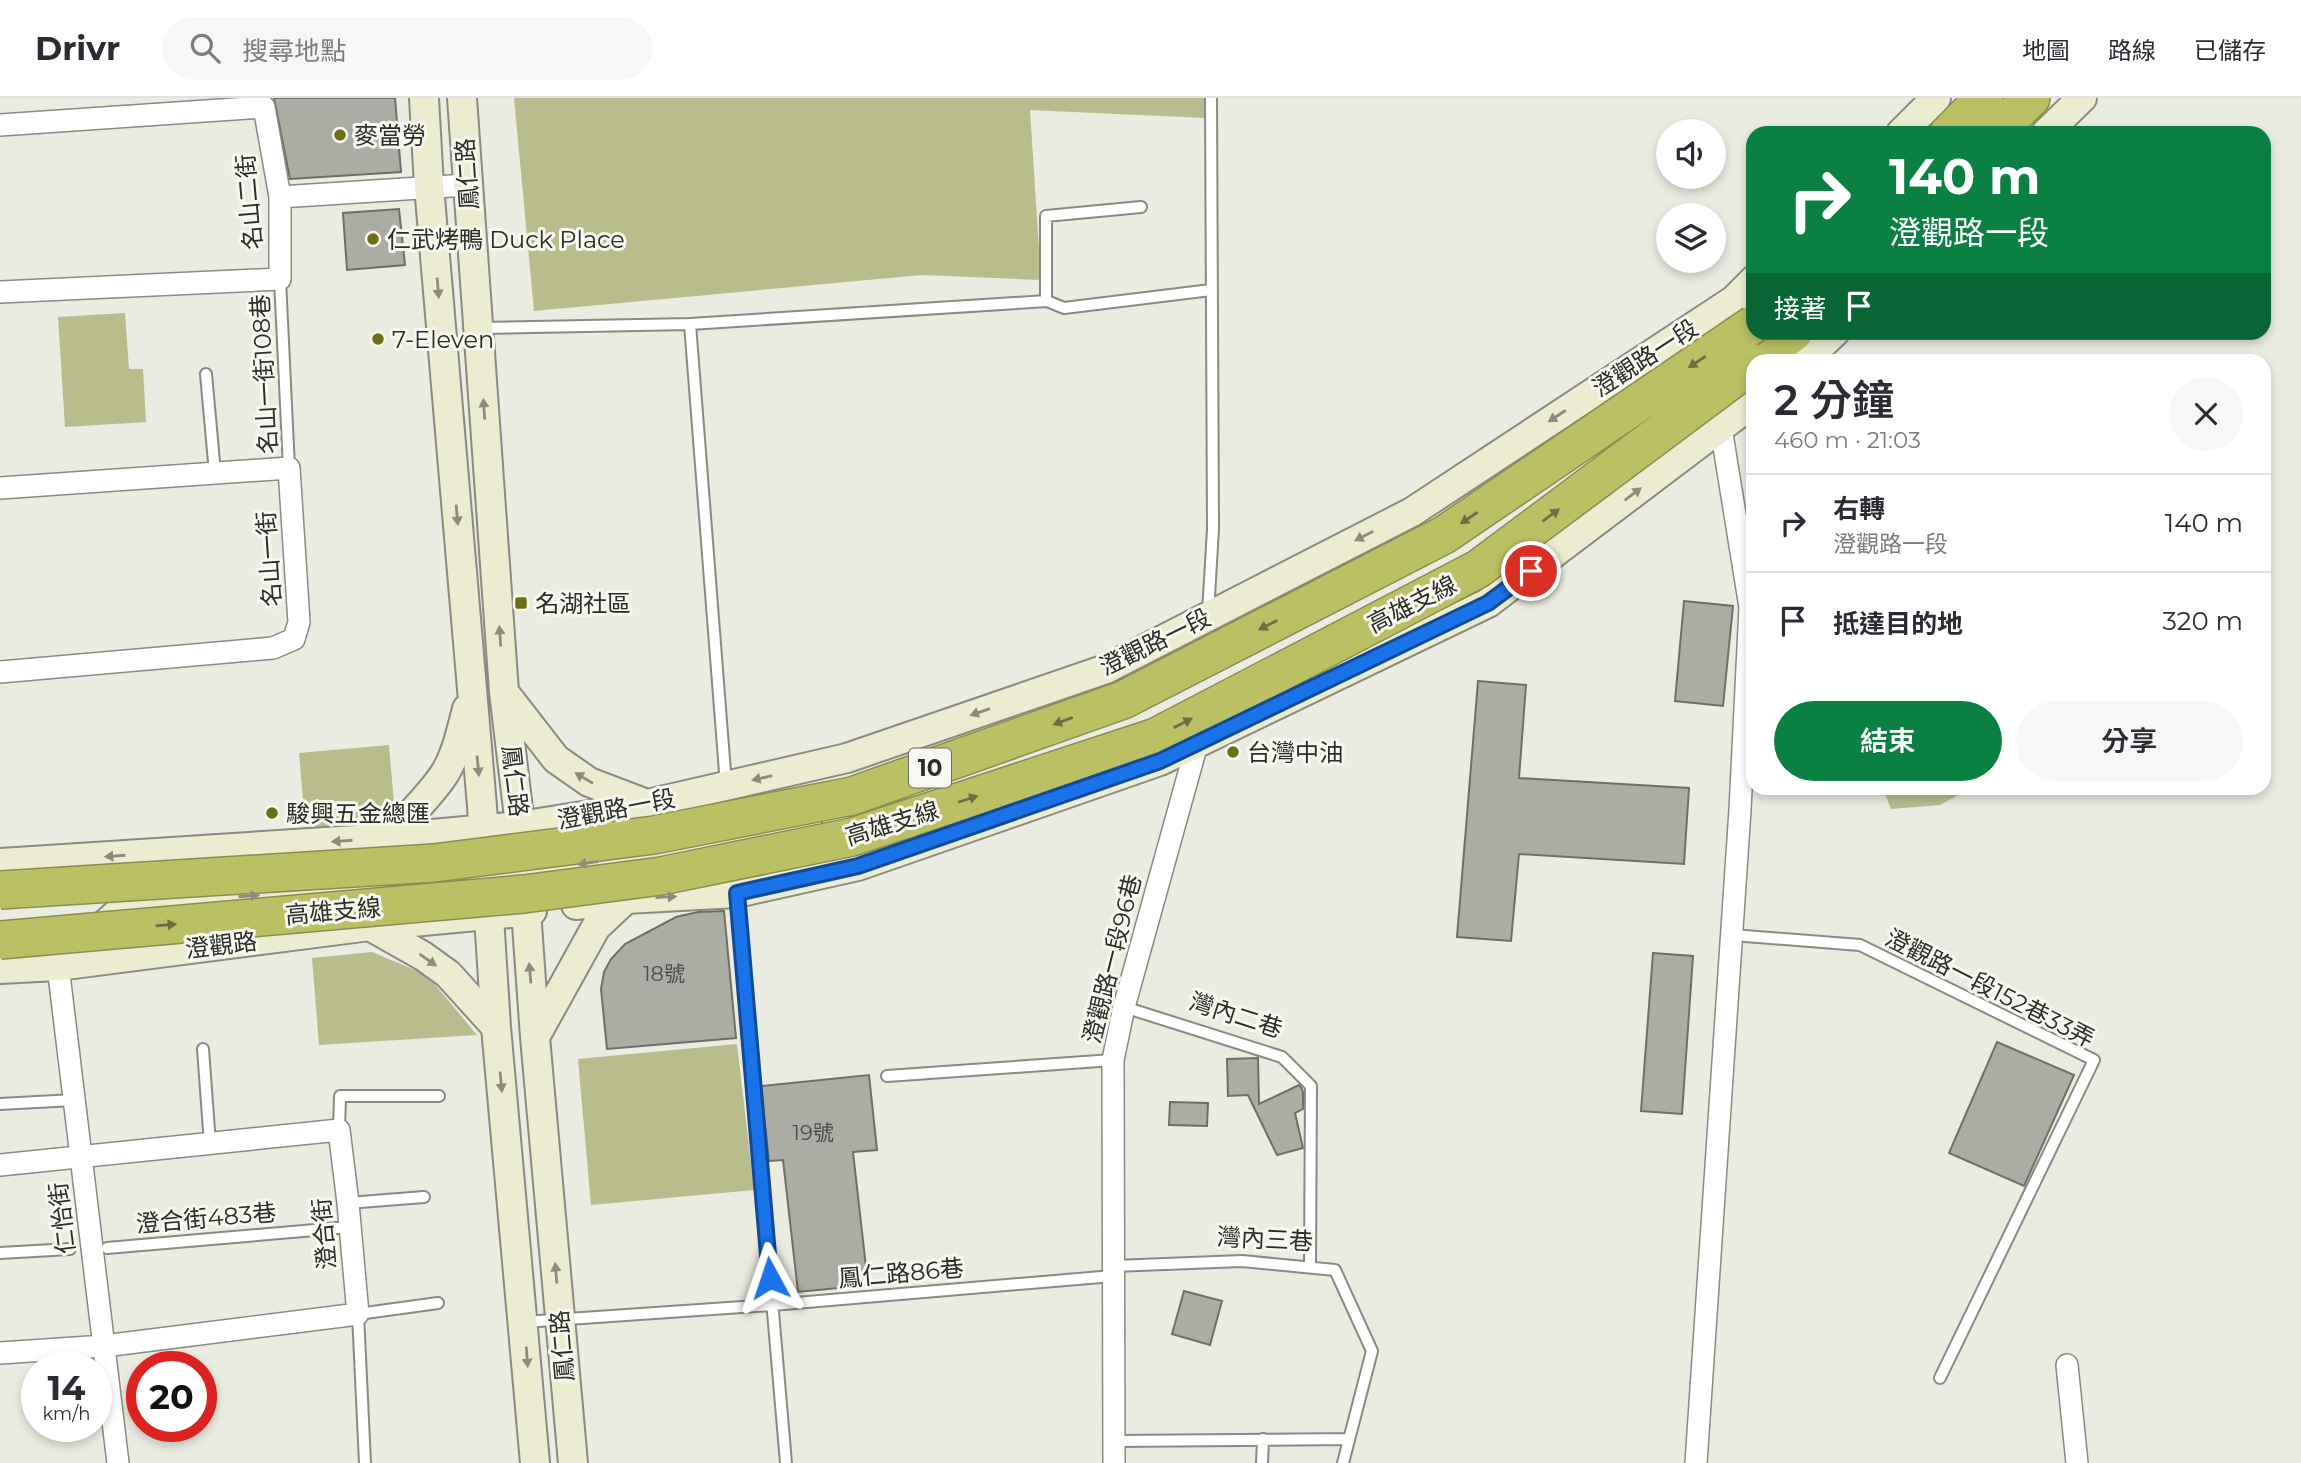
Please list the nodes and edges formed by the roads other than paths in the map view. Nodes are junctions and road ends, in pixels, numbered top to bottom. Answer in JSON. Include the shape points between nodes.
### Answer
{"nodes":[{"id":1,"x":424,"y":98,"type":"edge"},
{"id":2,"x":462,"y":98,"type":"edge"},
{"id":3,"x":1211,"y":98,"type":"edge"},
{"id":4,"x":1937,"y":98,"type":"edge"},
{"id":5,"x":1984,"y":98,"type":"edge"},
{"id":6,"x":2031,"y":98,"type":"edge"},
{"id":7,"x":2082,"y":98,"type":"edge"},
{"id":8,"x":263,"y":102,"type":"edge"},
{"id":9,"x":0,"y":125,"type":"edge"},
{"id":10,"x":1908,"y":126,"type":"edge"},
{"id":11,"x":1956,"y":126,"type":"edge"},
{"id":12,"x":2003,"y":126,"type":"edge"},
{"id":13,"x":2053,"y":126,"type":"edge"},
{"id":14,"x":467,"y":185,"type":"junction"},
{"id":15,"x":429,"y":186,"type":"junction"},
{"id":16,"x":280,"y":197,"type":"junction"},
{"id":17,"x":1141,"y":207,"type":"dead end"},
{"id":18,"x":280,"y":279,"type":"junction"},
{"id":19,"x":1746,"y":288,"type":"edge"},
{"id":20,"x":1211,"y":290,"type":"junction"},
{"id":21,"x":0,"y":292,"type":"edge"},
{"id":22,"x":1045,"y":301,"type":"junction"},
{"id":23,"x":690,"y":324,"type":"junction"},
{"id":24,"x":479,"y":328,"type":"junction"},
{"id":25,"x":1746,"y":329,"type":"edge"},
{"id":26,"x":1784,"y":340,"type":"edge"},
{"id":27,"x":1826,"y":340,"type":"edge"},
{"id":28,"x":1765,"y":354,"type":"edge"},
{"id":29,"x":1811,"y":354,"type":"edge"},
{"id":30,"x":1746,"y":369,"type":"edge"},
{"id":31,"x":206,"y":374,"type":"dead end"},
{"id":32,"x":1746,"y":408,"type":"edge"},
{"id":33,"x":1721,"y":428,"type":"junction"},
{"id":34,"x":289,"y":468,"type":"junction"},
{"id":35,"x":215,"y":473,"type":"junction"},
{"id":36,"x":0,"y":488,"type":"edge"},
{"id":37,"x":1746,"y":572,"type":"edge"},
{"id":38,"x":1208,"y":616,"type":"junction"},
{"id":39,"x":0,"y":672,"type":"edge"},
{"id":40,"x":472,"y":689,"type":"junction"},
{"id":41,"x":504,"y":692,"type":"junction"},
{"id":42,"x":1746,"y":705,"type":"edge"},
{"id":43,"x":928,"y":730,"type":"junction"},
{"id":44,"x":1196,"y":744,"type":"junction"},
{"id":45,"x":726,"y":786,"type":"junction"},
{"id":46,"x":647,"y":804,"type":"junction"},
{"id":47,"x":520,"y":826,"type":"junction"},
{"id":48,"x":484,"y":830,"type":"junction"},
{"id":49,"x":388,"y":838,"type":"junction"},
{"id":50,"x":0,"y":863,"type":"edge"},
{"id":51,"x":522,"y":866,"type":"junction"},
{"id":52,"x":0,"y":890,"type":"edge"},
{"id":53,"x":737,"y":893,"type":"junction"},
{"id":54,"x":487,"y":894,"type":"junction"},
{"id":55,"x":626,"y":899,"type":"junction"},
{"id":56,"x":525,"y":911,"type":"junction"},
{"id":57,"x":370,"y":926,"type":"junction"},
{"id":58,"x":1732,"y":935,"type":"junction"},
{"id":59,"x":1,"y":955,"type":"edge"},
{"id":60,"x":58,"y":966,"type":"junction"},
{"id":61,"x":1124,"y":1007,"type":"junction"},
{"id":62,"x":496,"y":1027,"type":"junction"},
{"id":63,"x":535,"y":1037,"type":"junction"},
{"id":64,"x":203,"y":1049,"type":"dead end"},
{"id":65,"x":1113,"y":1060,"type":"junction"},
{"id":66,"x":887,"y":1076,"type":"dead end"},
{"id":67,"x":439,"y":1096,"type":"dead end"},
{"id":68,"x":74,"y":1100,"type":"junction"},
{"id":69,"x":0,"y":1104,"type":"edge"},
{"id":70,"x":339,"y":1130,"type":"junction"},
{"id":71,"x":210,"y":1144,"type":"junction"},
{"id":72,"x":81,"y":1157,"type":"junction"},
{"id":73,"x":0,"y":1165,"type":"edge"},
{"id":74,"x":424,"y":1197,"type":"dead end"},
{"id":75,"x":348,"y":1203,"type":"junction"},
{"id":76,"x":350,"y":1227,"type":"junction"},
{"id":77,"x":69,"y":1248,"type":"dead end"},
{"id":78,"x":107,"y":1248,"type":"dead end"},
{"id":79,"x":0,"y":1253,"type":"edge"},
{"id":80,"x":1310,"y":1266,"type":"junction"},
{"id":81,"x":1114,"y":1271,"type":"junction"},
{"id":82,"x":438,"y":1303,"type":"dead end"},
{"id":83,"x":772,"y":1305,"type":"junction"},
{"id":84,"x":358,"y":1314,"type":"junction"},
{"id":85,"x":560,"y":1319,"type":"junction"},
{"id":86,"x":524,"y":1322,"type":"junction"},
{"id":87,"x":104,"y":1346,"type":"junction"},
{"id":88,"x":0,"y":1353,"type":"edge"},
{"id":89,"x":2067,"y":1364,"type":"dead end"},
{"id":90,"x":1940,"y":1378,"type":"dead end"},
{"id":91,"x":1263,"y":1439,"type":"junction"},
{"id":92,"x":1349,"y":1439,"type":"junction"},
{"id":93,"x":1114,"y":1441,"type":"junction"},
{"id":94,"x":118,"y":1463,"type":"edge"},
{"id":95,"x":366,"y":1463,"type":"edge"},
{"id":96,"x":535,"y":1463,"type":"edge"},
{"id":97,"x":573,"y":1463,"type":"edge"},
{"id":98,"x":786,"y":1463,"type":"edge"},
{"id":99,"x":1114,"y":1463,"type":"edge"},
{"id":100,"x":1262,"y":1463,"type":"edge"},
{"id":101,"x":1343,"y":1463,"type":"edge"},
{"id":102,"x":1696,"y":1463,"type":"edge"},
{"id":103,"x":2077,"y":1463,"type":"edge"}],
"edges":[{"from":1,"to":15,"type":"main road","name":"鳳仁路"},
{"from":2,"to":14,"type":"main road","name":"鳳仁路"},
{"from":3,"to":20,"type":"lane"},
{"from":4,"to":10,"type":"main road"},
{"from":5,"to":11,"type":"highway"},
{"from":6,"to":12,"type":"highway"},
{"from":7,"to":13,"type":"main road"},
{"from":8,"to":9,"type":"street","name":"名山二街"},
{"from":8,"to":16,"type":"street","name":"名山二街"},
{"from":14,"to":15,"type":"street"},
{"from":14,"to":24,"type":"main road","name":"鳳仁路"},
{"from":15,"to":16,"type":"street"},
{"from":15,"to":40,"type":"main road","name":"鳳仁路","one_way":true},
{"from":16,"to":18,"type":"street","name":"名山二街"},
{"from":17,"to":22,"type":"lane","via":[[1046,216]]},
{"from":18,"to":21,"type":"street","name":"名山二街"},
{"from":18,"to":34,"type":"lane","name":"名山一街108巷"},
{"from":19,"to":38,"type":"main road","name":"澄觀路一段","one_way":true,"via":[[1412,512]]},
{"from":20,"to":22,"type":"lane","via":[[1064,309]]},
{"from":20,"to":38,"type":"lane","via":[[1213,529]]},
{"from":22,"to":23,"type":"lane"},
{"from":23,"to":24,"type":"lane"},
{"from":23,"to":45,"type":"lane"},
{"from":41,"to":24,"type":"main road","name":"鳳仁路","one_way":true},
{"from":25,"to":52,"type":"highway","name":"高雄支線","number":"10","one_way":true,"bridge":true,"via":[[1444,535],[1123,700],[852,796],[654,835],[435,863]]},
{"from":26,"to":28,"type":"highway","name":"高雄支線","number":"10"},
{"from":27,"to":29,"type":"main road"},
{"from":59,"to":30,"type":"highway","name":"高雄支線","number":"10","one_way":true,"bridge":true,"via":[[662,876],[852,837],[1156,737],[1478,569]]},
{"from":31,"to":35,"type":"lane"},
{"from":32,"to":33,"type":"main road"},
{"from":33,"to":37,"type":"street"},
{"from":44,"to":33,"type":"main road","one_way":true,"via":[[1488,603]]},
{"from":34,"to":35,"type":"street"},
{"from":34,"to":39,"type":"street","name":"名山一街","via":[[299,622],[294,639],[273,648]]},
{"from":35,"to":36,"type":"street"},
{"from":38,"to":43,"type":"main road","name":"澄觀路一段","one_way":true,"via":[[1106,669]]},
{"from":40,"to":48,"type":"main road","name":"鳳仁路","one_way":true},
{"from":40,"to":49,"type":"main road","via":[[459,742],[444,775]]},
{"from":46,"to":41,"type":"main road","one_way":true,"via":[[590,782],[556,760]]},
{"from":41,"to":47,"type":"main road","name":"鳳仁路"},
{"from":42,"to":58,"type":"street"},
{"from":43,"to":45,"type":"main road","name":"澄觀路一段","one_way":true,"via":[[847,758]]},
{"from":43,"to":51,"type":"main road","one_way":true,"via":[[877,806],[741,838]]},
{"from":44,"to":53,"type":"main road","via":[[1160,761],[858,866]]},
{"from":44,"to":61,"type":"street","name":"澄觀路一段96巷"},
{"from":45,"to":46,"type":"main road","name":"澄觀路一段"},
{"from":46,"to":47,"type":"main road","name":"澄觀路一段"},
{"from":47,"to":48,"type":"main road","name":"澄觀路一段"},
{"from":47,"to":51,"type":"main road","name":"鳳仁路"},
{"from":48,"to":49,"type":"main road"},
{"from":48,"to":54,"type":"main road","name":"鳳仁路"},
{"from":49,"to":50,"type":"main road","one_way":true},
{"from":51,"to":54,"type":"main road"},
{"from":51,"to":56,"type":"main road","name":"鳳仁路"},
{"from":55,"to":53,"type":"main road","one_way":true},
{"from":53,"to":83,"type":"lane"},
{"from":54,"to":56,"type":"main road","name":"澄觀路"},
{"from":54,"to":57,"type":"main road","name":"澄觀路"},
{"from":60,"to":54,"type":"main road","one_way":true,"via":[[128,904],[325,891]]},
{"from":54,"to":62,"type":"main road","name":"鳳仁路"},
{"from":55,"to":56,"type":"main road"},
{"from":55,"to":63,"type":"main road","via":[[596,927]]},
{"from":63,"to":56,"type":"main road","name":"鳳仁路","one_way":true},
{"from":57,"to":60,"type":"main road","name":"澄觀路"},
{"from":57,"to":62,"type":"main road","one_way":true,"via":[[448,974]]},
{"from":58,"to":90,"type":"lane","name":"澄觀路一段152巷33弄","via":[[1860,945],[2094,1060]]},
{"from":58,"to":102,"type":"street"},
{"from":59,"to":60,"type":"main road","name":"澄觀路"},
{"from":60,"to":68,"type":"street","name":"仁怡街"},
{"from":61,"to":65,"type":"street","name":"澄觀路一段96巷"},
{"from":61,"to":80,"type":"lane","name":"灣內二巷","via":[[1282,1057],[1311,1086]]},
{"from":62,"to":86,"type":"main road","name":"鳳仁路","one_way":true},
{"from":85,"to":63,"type":"main road","name":"鳳仁路","one_way":true},
{"from":64,"to":71,"type":"lane"},
{"from":65,"to":66,"type":"lane"},
{"from":65,"to":81,"type":"street","name":"澄觀路一段96巷"},
{"from":67,"to":70,"type":"lane","via":[[340,1096]]},
{"from":68,"to":69,"type":"lane"},
{"from":68,"to":72,"type":"street","name":"仁怡街"},
{"from":70,"to":71,"type":"street"},
{"from":70,"to":75,"type":"street","name":"澄合街"},
{"from":71,"to":72,"type":"street"},
{"from":72,"to":73,"type":"street"},
{"from":72,"to":87,"type":"street","name":"仁怡街"},
{"from":74,"to":75,"type":"lane"},
{"from":75,"to":76,"type":"street","name":"澄合街"},
{"from":76,"to":78,"type":"lane","name":"澄合街483巷"},
{"from":76,"to":84,"type":"street","name":"澄合街"},
{"from":77,"to":79,"type":"lane"},
{"from":80,"to":81,"type":"lane","name":"灣內三巷","via":[[1242,1261]]},
{"from":80,"to":92,"type":"lane","name":"灣內三巷","via":[[1335,1270],[1372,1351]]},
{"from":81,"to":83,"type":"lane","name":"鳳仁路86巷"},
{"from":81,"to":93,"type":"street"},
{"from":82,"to":84,"type":"lane"},
{"from":83,"to":85,"type":"lane","name":"鳳仁路86巷"},
{"from":83,"to":98,"type":"lane"},
{"from":84,"to":87,"type":"street"},
{"from":84,"to":95,"type":"lane"},
{"from":85,"to":86,"type":"lane","name":"鳳仁路86巷"},
{"from":85,"to":97,"type":"main road","name":"鳳仁路"},
{"from":86,"to":96,"type":"main road","name":"鳳仁路","one_way":true},
{"from":87,"to":88,"type":"street"},
{"from":87,"to":94,"type":"street","name":"仁怡街"},
{"from":89,"to":103,"type":"street"},
{"from":91,"to":92,"type":"lane"},
{"from":91,"to":93,"type":"lane"},
{"from":91,"to":100,"type":"lane"},
{"from":92,"to":101,"type":"lane","name":"灣內三巷"},
{"from":93,"to":99,"type":"street"}]}
